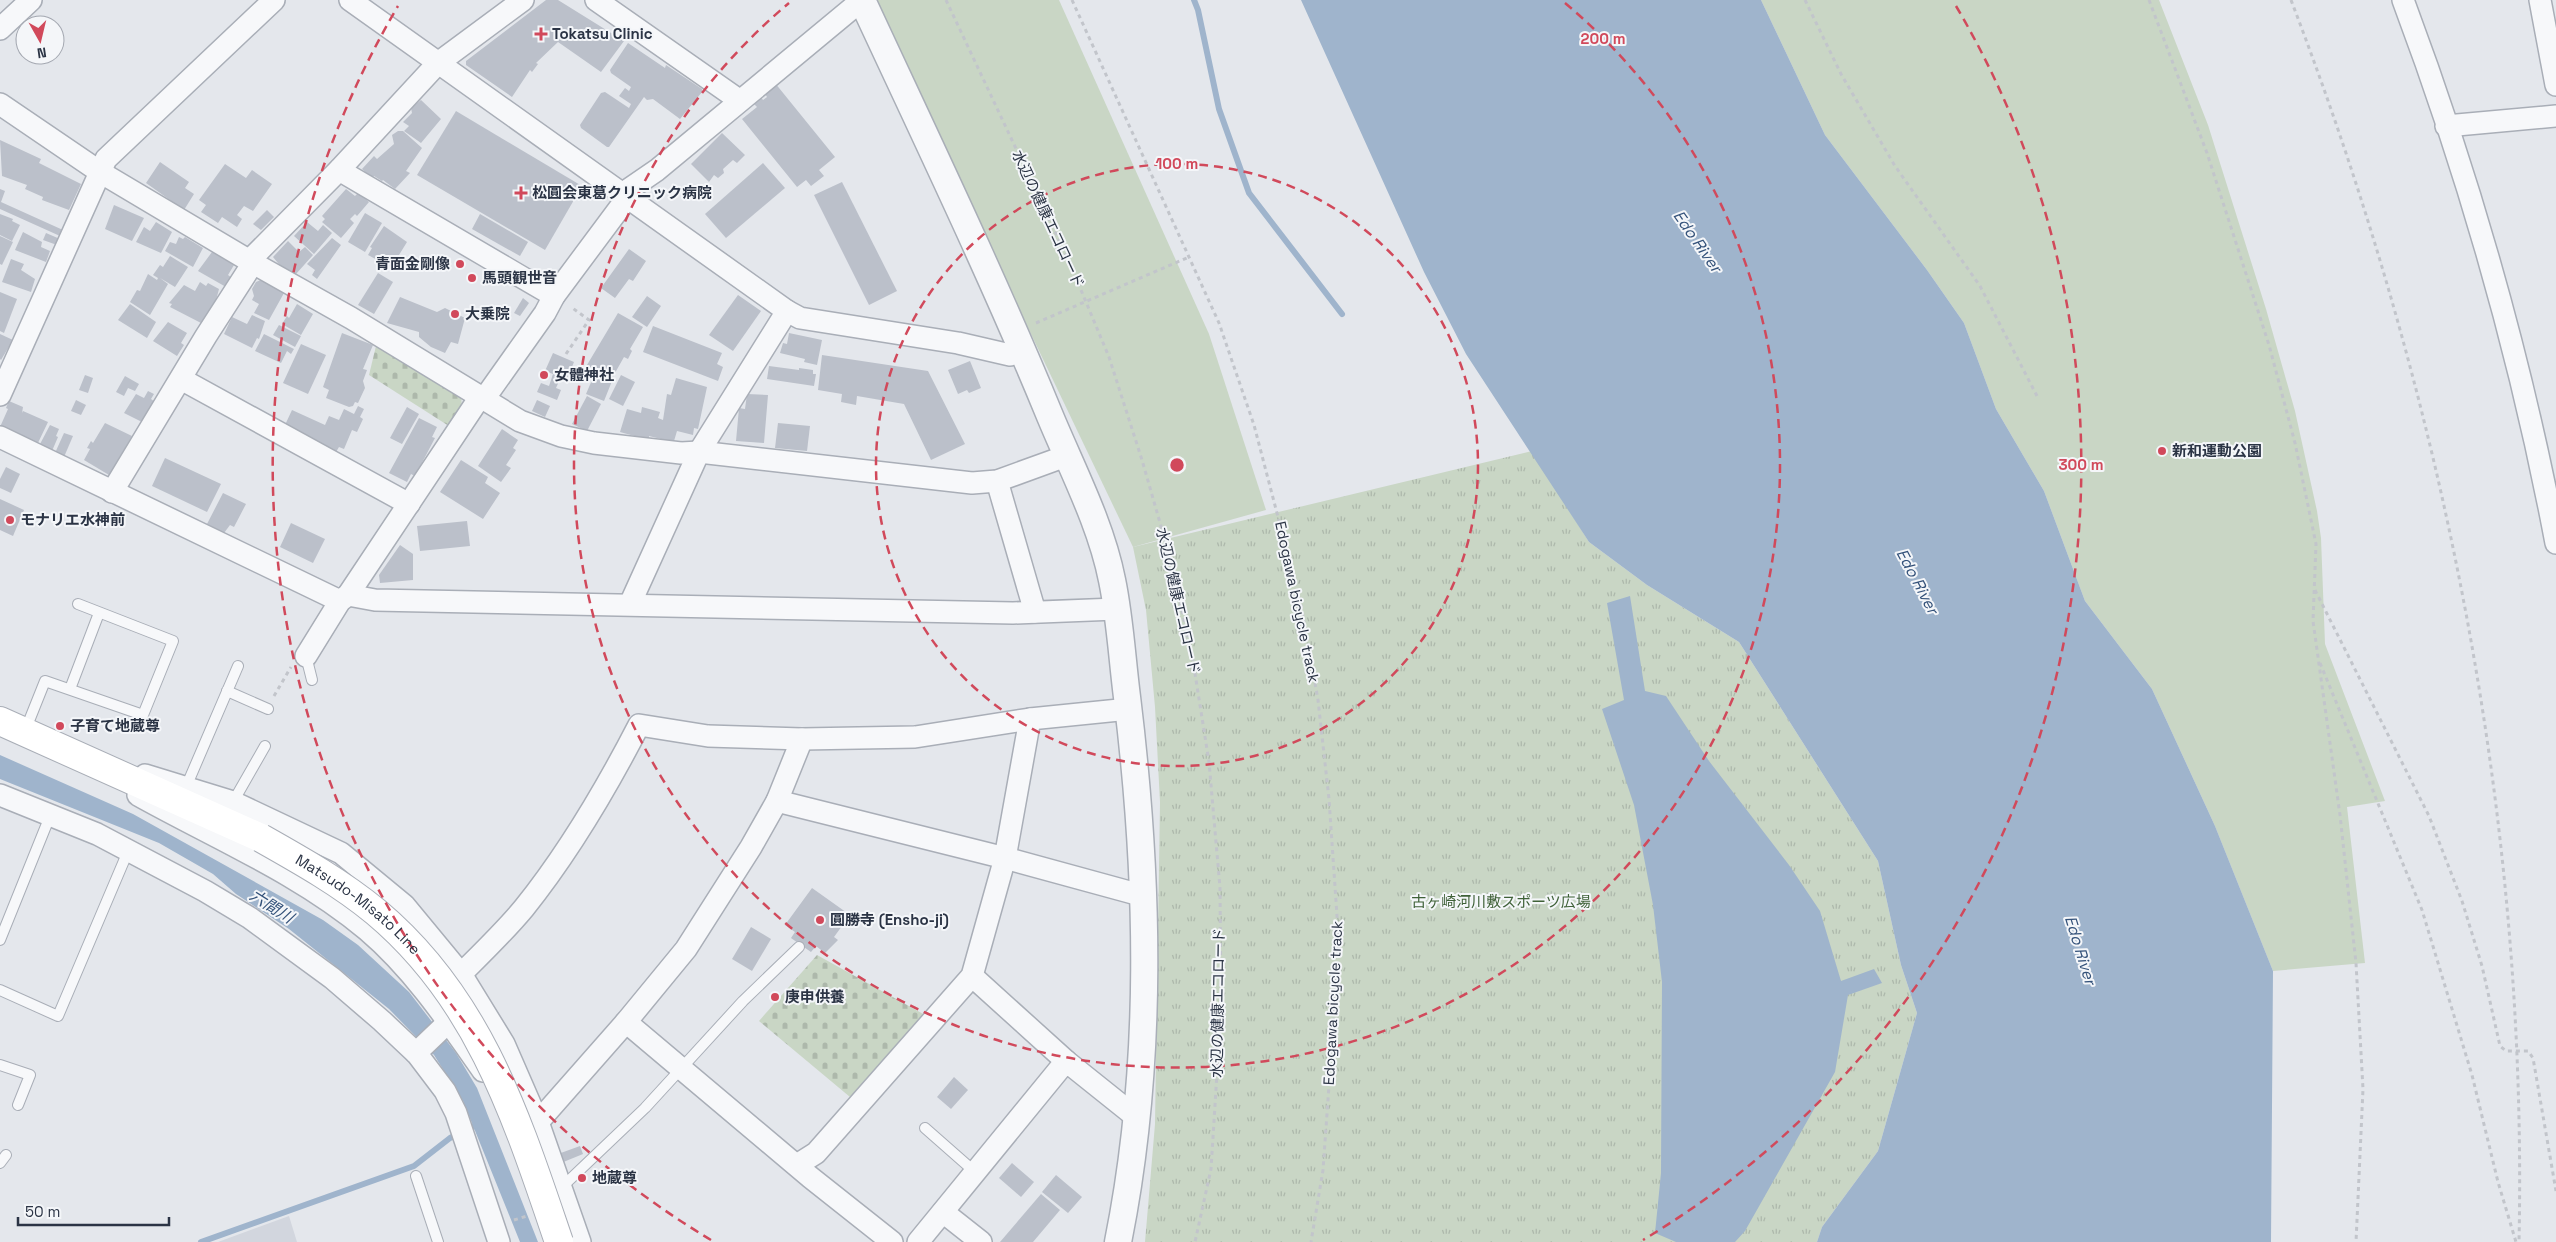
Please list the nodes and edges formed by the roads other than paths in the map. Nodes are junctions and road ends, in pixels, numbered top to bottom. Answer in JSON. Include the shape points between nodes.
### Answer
{"nodes":[{"id":1,"x":31,"y":0,"type":"edge"},
{"id":2,"x":274,"y":0,"type":"edge"},
{"id":3,"x":350,"y":0,"type":"edge"},
{"id":4,"x":522,"y":0,"type":"edge"},
{"id":5,"x":596,"y":0,"type":"edge"},
{"id":6,"x":862,"y":0,"type":"edge"},
{"id":7,"x":2403,"y":0,"type":"edge"},
{"id":8,"x":2540,"y":0,"type":"edge"},
{"id":9,"x":0,"y":30,"type":"edge"},
{"id":10,"x":438,"y":63,"type":"junction"},
{"id":11,"x":2556,"y":85,"type":"edge"},
{"id":12,"x":739,"y":100,"type":"junction"},
{"id":13,"x":0,"y":104,"type":"edge"},
{"id":14,"x":2556,"y":116,"type":"edge"},
{"id":15,"x":2446,"y":126,"type":"junction"},
{"id":16,"x":339,"y":170,"type":"junction"},
{"id":17,"x":100,"y":172,"type":"junction"},
{"id":18,"x":624,"y":196,"type":"junction"},
{"id":19,"x":251,"y":262,"type":"junction"},
{"id":20,"x":554,"y":296,"type":"junction"},
{"id":21,"x":787,"y":311,"type":"junction"},
{"id":22,"x":1026,"y":337,"type":"junction"},
{"id":23,"x":181,"y":379,"type":"junction"},
{"id":24,"x":0,"y":395,"type":"edge"},
{"id":25,"x":482,"y":398,"type":"junction"},
{"id":26,"x":0,"y":437,"type":"edge"},
{"id":27,"x":699,"y":452,"type":"junction"},
{"id":28,"x":1066,"y":456,"type":"junction"},
{"id":29,"x":2549,"y":473,"type":"edge"},
{"id":30,"x":997,"y":481,"type":"junction"},
{"id":31,"x":112,"y":492,"type":"junction"},
{"id":32,"x":409,"y":504,"type":"junction"},
{"id":33,"x":2556,"y":543,"type":"edge"},
{"id":34,"x":344,"y":598,"type":"junction"},
{"id":35,"x":78,"y":604,"type":"dead end"},
{"id":36,"x":630,"y":604,"type":"junction"},
{"id":37,"x":1116,"y":609,"type":"junction"},
{"id":38,"x":99,"y":612,"type":"junction"},
{"id":39,"x":1035,"y":612,"type":"junction"},
{"id":40,"x":306,"y":656,"type":"joint"},
{"id":41,"x":238,"y":666,"type":"dead end"},
{"id":42,"x":312,"y":680,"type":"dead end"},
{"id":43,"x":70,"y":689,"type":"junction"},
{"id":44,"x":227,"y":691,"type":"junction"},
{"id":45,"x":268,"y":709,"type":"dead end"},
{"id":46,"x":1129,"y":709,"type":"junction"},
{"id":47,"x":1030,"y":719,"type":"junction"},
{"id":48,"x":0,"y":721,"type":"edge"},
{"id":49,"x":25,"y":732,"type":"junction"},
{"id":50,"x":802,"y":739,"type":"junction"},
{"id":51,"x":265,"y":746,"type":"dead end"},
{"id":52,"x":66,"y":750,"type":"junction"},
{"id":53,"x":186,"y":787,"type":"junction"},
{"id":54,"x":0,"y":795,"type":"edge"},
{"id":55,"x":776,"y":801,"type":"junction"},
{"id":56,"x":233,"y":802,"type":"junction"},
{"id":57,"x":50,"y":816,"type":"junction"},
{"id":58,"x":129,"y":849,"type":"junction"},
{"id":59,"x":1005,"y":858,"type":"junction"},
{"id":60,"x":1144,"y":896,"type":"junction"},
{"id":61,"x":0,"y":940,"type":"edge"},
{"id":62,"x":799,"y":947,"type":"dead end"},
{"id":63,"x":461,"y":974,"type":"junction"},
{"id":64,"x":972,"y":976,"type":"junction"},
{"id":65,"x":0,"y":990,"type":"edge"},
{"id":66,"x":476,"y":999,"type":"junction"},
{"id":67,"x":448,"y":1021,"type":"junction"},
{"id":68,"x":626,"y":1022,"type":"junction"},
{"id":69,"x":416,"y":1053,"type":"junction"},
{"id":70,"x":1066,"y":1061,"type":"junction"},
{"id":71,"x":0,"y":1065,"type":"edge"},
{"id":72,"x":682,"y":1068,"type":"junction"},
{"id":73,"x":18,"y":1105,"type":"dead end"},
{"id":74,"x":535,"y":1114,"type":"junction"},
{"id":75,"x":1136,"y":1117,"type":"junction"},
{"id":76,"x":925,"y":1128,"type":"dead end"},
{"id":77,"x":797,"y":1165,"type":"junction"},
{"id":78,"x":975,"y":1172,"type":"junction"},
{"id":79,"x":416,"y":1176,"type":"dead end"},
{"id":80,"x":562,"y":1187,"type":"junction"},
{"id":81,"x":944,"y":1212,"type":"junction"},
{"id":82,"x":572,"y":1239,"type":"edge"},
{"id":83,"x":438,"y":1242,"type":"edge"},
{"id":84,"x":499,"y":1242,"type":"edge"},
{"id":85,"x":553,"y":1242,"type":"edge"},
{"id":86,"x":892,"y":1242,"type":"edge"},
{"id":87,"x":918,"y":1242,"type":"edge"},
{"id":88,"x":981,"y":1242,"type":"edge"},
{"id":89,"x":1118,"y":1242,"type":"edge"}],
"edges":[{"from":1,"to":9,"type":"street"},
{"from":2,"to":17,"type":"street","via":[[106,159]]},
{"from":3,"to":10,"type":"street"},
{"from":4,"to":10,"type":"street"},
{"from":5,"to":12,"type":"street"},
{"from":6,"to":12,"type":"street"},
{"from":6,"to":22,"type":"street"},
{"from":7,"to":15,"type":"street","via":[[2430,71]]},
{"from":8,"to":11,"type":"street"},
{"from":10,"to":16,"type":"street"},
{"from":10,"to":18,"type":"street"},
{"from":12,"to":18,"type":"street"},
{"from":13,"to":17,"type":"street"},
{"from":14,"to":15,"type":"street"},
{"from":15,"to":29,"type":"street","via":[[2497,286]]},
{"from":16,"to":19,"type":"street"},
{"from":16,"to":20,"type":"street"},
{"from":17,"to":19,"type":"street"},
{"from":17,"to":24,"type":"street"},
{"from":18,"to":20,"type":"street"},
{"from":18,"to":21,"type":"street"},
{"from":19,"to":23,"type":"street"},
{"from":19,"to":25,"type":"street"},
{"from":20,"to":25,"type":"street"},
{"from":21,"to":22,"type":"street","via":[[800,318],[958,343],[1010,355]]},
{"from":21,"to":27,"type":"street"},
{"from":22,"to":28,"type":"street"},
{"from":23,"to":31,"type":"street"},
{"from":23,"to":32,"type":"street"},
{"from":25,"to":27,"type":"street","via":[[520,421],[561,436],[613,446]]},
{"from":25,"to":32,"type":"street"},
{"from":26,"to":31,"type":"street"},
{"from":27,"to":30,"type":"street","via":[[972,483]]},
{"from":27,"to":36,"type":"street"},
{"from":28,"to":30,"type":"street"},
{"from":28,"to":37,"type":"street","via":[[1103,546]]},
{"from":29,"to":33,"type":"street"},
{"from":30,"to":39,"type":"street"},
{"from":31,"to":34,"type":"street"},
{"from":32,"to":34,"type":"street"},
{"from":34,"to":36,"type":"street"},
{"from":34,"to":40,"type":"street"},
{"from":35,"to":38,"type":"lane"},
{"from":36,"to":39,"type":"street","via":[[782,610]]},
{"from":37,"to":39,"type":"street"},
{"from":37,"to":46,"type":"street"},
{"from":38,"to":43,"type":"lane"},
{"from":38,"to":43,"type":"lane","via":[[173,641],[143,715]]},
{"from":40,"to":42,"type":"lane"},
{"from":41,"to":44,"type":"lane"},
{"from":43,"to":49,"type":"lane","via":[[45,681]]},
{"from":44,"to":45,"type":"lane"},
{"from":44,"to":53,"type":"lane"},
{"from":46,"to":47,"type":"street"},
{"from":46,"to":60,"type":"street"},
{"from":47,"to":50,"type":"street","via":[[915,737]]},
{"from":47,"to":59,"type":"street"},
{"from":48,"to":49,"type":"main road","name":"Matsudo-Misato Line"},
{"from":49,"to":52,"type":"main road","name":"Matsudo-Misato Line"},
{"from":50,"to":55,"type":"street"},
{"from":50,"to":63,"type":"street","via":[[708,736],[639,725],[587,820],[523,910]]},
{"from":51,"to":56,"type":"lane"},
{"from":52,"to":53,"type":"street"},
{"from":52,"to":67,"type":"street","via":[[128,790],[259,859],[328,900],[368,931],[406,968]]},
{"from":52,"to":82,"type":"main road","name":"Matsudo-Misato Line","bridge":true,"via":[[261,838],[294,856],[376,912],[432,970],[477,1034]]},
{"from":53,"to":56,"type":"street"},
{"from":54,"to":57,"type":"street"},
{"from":55,"to":59,"type":"street"},
{"from":55,"to":68,"type":"street","via":[[686,949]]},
{"from":56,"to":63,"type":"street","via":[[340,853],[404,904]]},
{"from":57,"to":58,"type":"street"},
{"from":57,"to":61,"type":"lane"},
{"from":58,"to":65,"type":"lane","via":[[58,1016]]},
{"from":58,"to":69,"type":"street","via":[[250,918],[332,978]]},
{"from":59,"to":60,"type":"street"},
{"from":59,"to":64,"type":"street"},
{"from":60,"to":75,"type":"street","via":[[1144,1017]]},
{"from":62,"to":72,"type":"lane","via":[[743,1001]]},
{"from":63,"to":66,"type":"street"},
{"from":64,"to":70,"type":"street"},
{"from":64,"to":77,"type":"street","via":[[816,1154]]},
{"from":66,"to":67,"type":"street"},
{"from":66,"to":74,"type":"street","via":[[504,1044]]},
{"from":67,"to":69,"type":"street"},
{"from":67,"to":74,"type":"street","via":[[496,1086]]},
{"from":68,"to":72,"type":"street"},
{"from":68,"to":74,"type":"street"},
{"from":69,"to":84,"type":"street","via":[[445,1091],[462,1131]]},
{"from":70,"to":75,"type":"street"},
{"from":70,"to":78,"type":"street"},
{"from":71,"to":73,"type":"lane","via":[[30,1075]]},
{"from":72,"to":77,"type":"street"},
{"from":72,"to":80,"type":"lane"},
{"from":74,"to":80,"type":"street"},
{"from":75,"to":89,"type":"street"},
{"from":76,"to":78,"type":"lane"},
{"from":77,"to":86,"type":"street"},
{"from":78,"to":81,"type":"street"},
{"from":79,"to":83,"type":"lane"},
{"from":80,"to":82,"type":"street"},
{"from":81,"to":87,"type":"street"},
{"from":81,"to":88,"type":"street"},
{"from":82,"to":85,"type":"street"}]}
